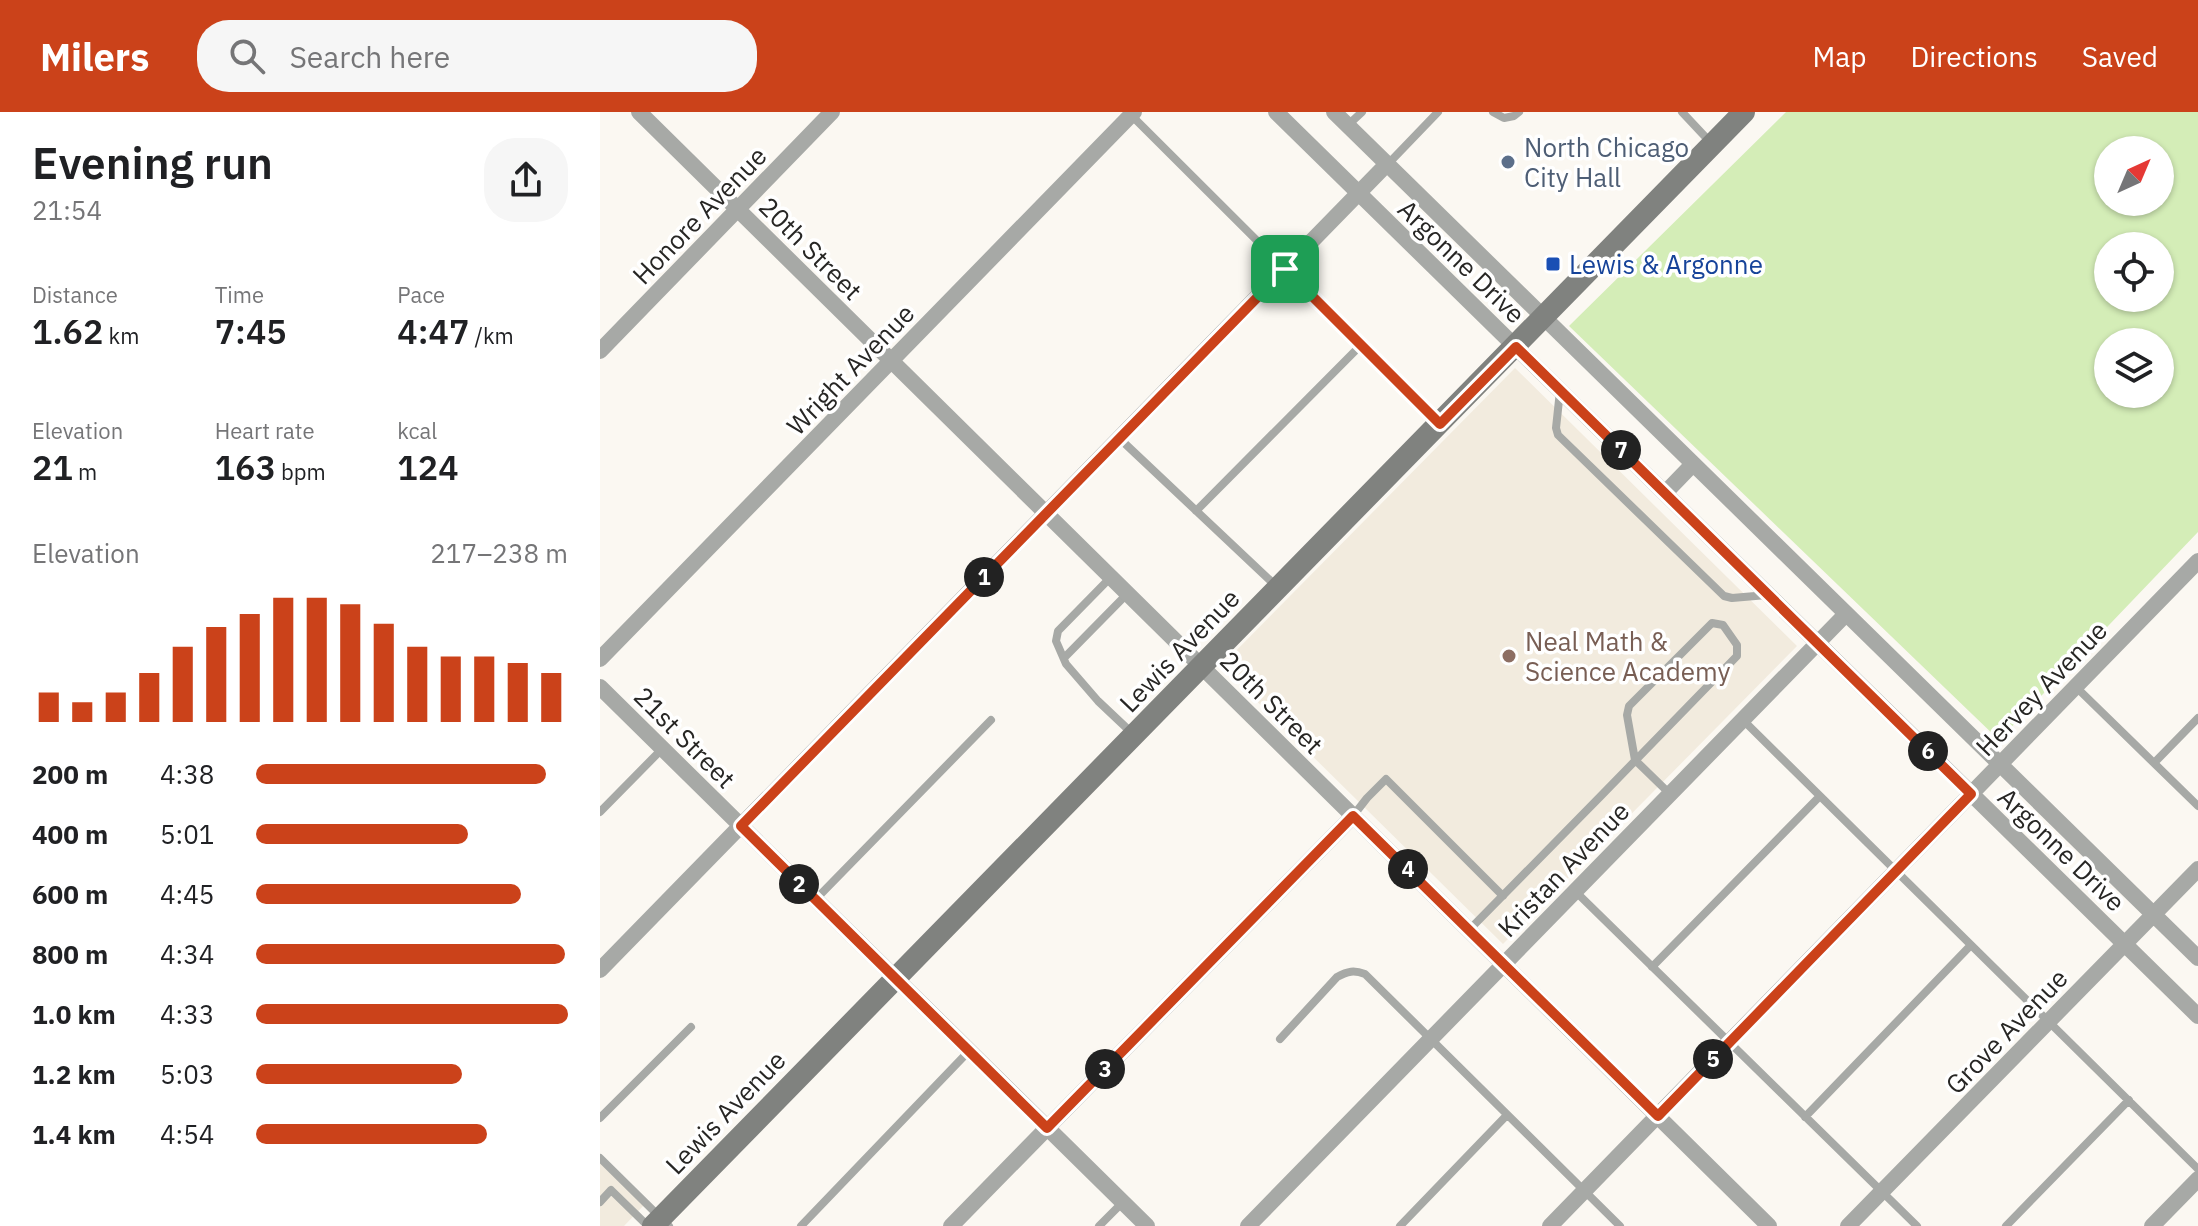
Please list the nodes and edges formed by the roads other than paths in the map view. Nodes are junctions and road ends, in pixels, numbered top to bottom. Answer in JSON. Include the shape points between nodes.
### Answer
{"nodes":[{"id":1,"x":639,"y":112,"type":"edge"},
{"id":2,"x":832,"y":112,"type":"edge"},
{"id":3,"x":1276,"y":112,"type":"edge"},
{"id":4,"x":1334,"y":112,"type":"edge"},
{"id":5,"x":1362,"y":112,"type":"edge"},
{"id":6,"x":1438,"y":112,"type":"edge"},
{"id":7,"x":1493,"y":112,"type":"edge"},
{"id":8,"x":1519,"y":112,"type":"edge"},
{"id":9,"x":1682,"y":112,"type":"edge"},
{"id":10,"x":1744,"y":112,"type":"edge"},
{"id":11,"x":1131,"y":113,"type":"edge"},
{"id":12,"x":1348,"y":125,"type":"junction"},
{"id":13,"x":1713,"y":144,"type":"junction"},
{"id":14,"x":1387,"y":164,"type":"junction"},
{"id":15,"x":1359,"y":193,"type":"junction"},
{"id":16,"x":738,"y":209,"type":"junction"},
{"id":17,"x":1285,"y":269,"type":"junction"},
{"id":18,"x":1544,"y":318,"type":"junction"},
{"id":19,"x":1361,"y":345,"type":"junction"},
{"id":20,"x":1516,"y":347,"type":"junction"},
{"id":21,"x":600,"y":351,"type":"edge"},
{"id":22,"x":891,"y":361,"type":"junction"},
{"id":23,"x":1560,"y":390,"type":"junction"},
{"id":24,"x":1440,"y":424,"type":"junction"},
{"id":25,"x":1119,"y":438,"type":"junction"},
{"id":26,"x":1693,"y":464,"type":"junction"},
{"id":27,"x":1665,"y":493,"type":"junction"},
{"id":28,"x":1196,"y":511,"type":"junction"},
{"id":29,"x":1046,"y":513,"type":"junction"},
{"id":30,"x":2198,"y":561,"type":"edge"},
{"id":31,"x":1111,"y":577,"type":"junction"},
{"id":32,"x":1278,"y":589,"type":"junction"},
{"id":33,"x":1128,"y":594,"type":"junction"},
{"id":34,"x":1768,"y":595,"type":"junction"},
{"id":35,"x":1846,"y":614,"type":"junction"},
{"id":36,"x":1817,"y":643,"type":"junction"},
{"id":37,"x":1064,"y":658,"type":"junction"},
{"id":38,"x":600,"y":659,"type":"edge"},
{"id":39,"x":1202,"y":667,"type":"junction"},
{"id":40,"x":600,"y":687,"type":"edge"},
{"id":41,"x":2076,"y":687,"type":"junction"},
{"id":42,"x":2198,"y":718,"type":"edge"},
{"id":43,"x":991,"y":720,"type":"dead end"},
{"id":44,"x":1743,"y":720,"type":"junction"},
{"id":45,"x":1134,"y":736,"type":"junction"},
{"id":46,"x":662,"y":749,"type":"junction"},
{"id":47,"x":1635,"y":760,"type":"junction"},
{"id":48,"x":2154,"y":763,"type":"junction"},
{"id":49,"x":2000,"y":765,"type":"junction"},
{"id":50,"x":1670,"y":794,"type":"junction"},
{"id":51,"x":1971,"y":794,"type":"junction"},
{"id":52,"x":1820,"y":796,"type":"junction"},
{"id":53,"x":2198,"y":806,"type":"edge"},
{"id":54,"x":600,"y":812,"type":"edge"},
{"id":55,"x":1353,"y":816,"type":"junction"},
{"id":56,"x":741,"y":826,"type":"junction"},
{"id":57,"x":2198,"y":869,"type":"edge"},
{"id":58,"x":1896,"y":871,"type":"junction"},
{"id":59,"x":1575,"y":891,"type":"junction"},
{"id":60,"x":1503,"y":896,"type":"junction"},
{"id":61,"x":816,"y":900,"type":"junction"},
{"id":62,"x":2153,"y":915,"type":"junction"},
{"id":63,"x":1469,"y":930,"type":"junction"},
{"id":64,"x":2125,"y":944,"type":"junction"},
{"id":65,"x":1971,"y":945,"type":"junction"},
{"id":66,"x":2198,"y":958,"type":"edge"},
{"id":67,"x":1504,"y":964,"type":"junction"},
{"id":68,"x":1652,"y":967,"type":"junction"},
{"id":69,"x":600,"y":970,"type":"edge"},
{"id":70,"x":896,"y":979,"type":"junction"},
{"id":71,"x":2198,"y":1016,"type":"edge"},
{"id":72,"x":2049,"y":1021,"type":"junction"},
{"id":73,"x":691,"y":1027,"type":"dead end"},
{"id":74,"x":1280,"y":1039,"type":"dead end"},
{"id":75,"x":1431,"y":1039,"type":"junction"},
{"id":76,"x":1729,"y":1042,"type":"junction"},
{"id":77,"x":969,"y":1051,"type":"junction"},
{"id":78,"x":2129,"y":1100,"type":"junction"},
{"id":79,"x":1507,"y":1115,"type":"junction"},
{"id":80,"x":1658,"y":1116,"type":"junction"},
{"id":81,"x":1805,"y":1117,"type":"junction"},
{"id":82,"x":600,"y":1118,"type":"edge"},
{"id":83,"x":1047,"y":1128,"type":"junction"},
{"id":84,"x":600,"y":1158,"type":"edge"},
{"id":85,"x":2198,"y":1169,"type":"edge"},
{"id":86,"x":2198,"y":1179,"type":"edge"},
{"id":87,"x":1585,"y":1191,"type":"junction"},
{"id":88,"x":1882,"y":1192,"type":"junction"},
{"id":89,"x":600,"y":1202,"type":"edge"},
{"id":90,"x":1123,"y":1202,"type":"junction"},
{"id":91,"x":658,"y":1224,"type":"edge"},
{"id":92,"x":801,"y":1226,"type":"edge"},
{"id":93,"x":951,"y":1226,"type":"edge"},
{"id":94,"x":1099,"y":1226,"type":"edge"},
{"id":95,"x":1147,"y":1226,"type":"edge"},
{"id":96,"x":1248,"y":1226,"type":"edge"},
{"id":97,"x":1400,"y":1226,"type":"edge"},
{"id":98,"x":1550,"y":1226,"type":"edge"},
{"id":99,"x":1620,"y":1226,"type":"edge"},
{"id":100,"x":1769,"y":1226,"type":"edge"},
{"id":101,"x":1848,"y":1226,"type":"edge"},
{"id":102,"x":1917,"y":1226,"type":"edge"},
{"id":103,"x":2006,"y":1226,"type":"edge"},
{"id":104,"x":2152,"y":1226,"type":"edge"}],
"edges":[{"from":1,"to":16,"type":"street","name":"20th Street"},
{"from":2,"to":16,"type":"street","name":"Honore Avenue"},
{"from":3,"to":15,"type":"street","name":"Argonne Drive"},
{"from":4,"to":12,"type":"street","name":"Argonne Drive"},
{"from":5,"to":12,"type":"lane"},
{"from":6,"to":14,"type":"lane"},
{"from":7,"to":8,"type":"lane","via":[[1504,118]]},
{"from":9,"to":13,"type":"lane"},
{"from":10,"to":13,"type":"main road","name":"Lewis Avenue"},
{"from":11,"to":17,"type":"lane"},
{"from":11,"to":22,"type":"street","name":"Wright Avenue"},
{"from":12,"to":14,"type":"street","name":"Argonne Drive"},
{"from":13,"to":18,"type":"main road","name":"Lewis Avenue"},
{"from":14,"to":15,"type":"street"},
{"from":14,"to":18,"type":"street","name":"Argonne Drive"},
{"from":15,"to":17,"type":"street"},
{"from":15,"to":20,"type":"street","name":"Argonne Drive"},
{"from":16,"to":21,"type":"street","name":"Honore Avenue"},
{"from":16,"to":22,"type":"street","name":"20th Street"},
{"from":17,"to":19,"type":"lane"},
{"from":17,"to":25,"type":"street"},
{"from":18,"to":20,"type":"main road","name":"Lewis Avenue"},
{"from":18,"to":26,"type":"street","name":"Argonne Drive"},
{"from":19,"to":24,"type":"lane"},
{"from":19,"to":28,"type":"lane"},
{"from":20,"to":23,"type":"street","name":"Argonne Drive"},
{"from":20,"to":24,"type":"main road","name":"Lewis Avenue"},
{"from":22,"to":29,"type":"street","name":"20th Street"},
{"from":22,"to":38,"type":"street","name":"Wright Avenue"},
{"from":23,"to":27,"type":"street","name":"Argonne Drive"},
{"from":23,"to":34,"type":"lane","via":[[1558,435],[1724,596]]},
{"from":24,"to":32,"type":"main road","name":"Lewis Avenue"},
{"from":25,"to":28,"type":"lane"},
{"from":25,"to":29,"type":"street"},
{"from":26,"to":27,"type":"street"},
{"from":26,"to":35,"type":"street","name":"Argonne Drive"},
{"from":27,"to":34,"type":"street","name":"Argonne Drive"},
{"from":28,"to":32,"type":"lane"},
{"from":29,"to":31,"type":"street","name":"20th Street"},
{"from":29,"to":56,"type":"street"},
{"from":30,"to":41,"type":"street","name":"Hervey Avenue"},
{"from":31,"to":33,"type":"street","name":"20th Street"},
{"from":31,"to":37,"type":"lane","via":[[1058,631],[1056,641]]},
{"from":32,"to":39,"type":"main road","name":"Lewis Avenue"},
{"from":33,"to":37,"type":"lane"},
{"from":33,"to":39,"type":"street","name":"20th Street"},
{"from":34,"to":36,"type":"street","name":"Argonne Drive"},
{"from":35,"to":36,"type":"street","name":"Kristan Avenue"},
{"from":35,"to":49,"type":"street","name":"Argonne Drive"},
{"from":36,"to":44,"type":"street","name":"Kristan Avenue"},
{"from":36,"to":51,"type":"street","name":"Argonne Drive"},
{"from":37,"to":45,"type":"lane"},
{"from":39,"to":45,"type":"main road","name":"Lewis Avenue"},
{"from":39,"to":55,"type":"street","name":"20th Street"},
{"from":40,"to":46,"type":"street","name":"21st Street"},
{"from":41,"to":48,"type":"lane"},
{"from":41,"to":49,"type":"street","name":"Hervey Avenue"},
{"from":42,"to":48,"type":"lane"},
{"from":43,"to":61,"type":"lane"},
{"from":44,"to":50,"type":"street","name":"Kristan Avenue"},
{"from":44,"to":52,"type":"lane"},
{"from":45,"to":70,"type":"main road","name":"Lewis Avenue"},
{"from":46,"to":54,"type":"lane"},
{"from":46,"to":56,"type":"street","name":"21st Street"},
{"from":47,"to":47,"type":"lane","via":[[1737,656],[1737,645],[1723,625],[1712,623],[1629,706]]},
{"from":47,"to":50,"type":"lane"},
{"from":47,"to":60,"type":"lane"},
{"from":48,"to":53,"type":"lane"},
{"from":49,"to":51,"type":"street","name":"Hervey Avenue"},
{"from":49,"to":62,"type":"street","name":"Argonne Drive"},
{"from":50,"to":59,"type":"street","name":"Kristan Avenue"},
{"from":51,"to":58,"type":"street","name":"Hervey Avenue"},
{"from":51,"to":64,"type":"street","name":"Argonne Drive"},
{"from":52,"to":58,"type":"lane"},
{"from":52,"to":68,"type":"lane"},
{"from":55,"to":60,"type":"lane","via":[[1386,779]]},
{"from":55,"to":63,"type":"street","name":"20th Street"},
{"from":55,"to":83,"type":"street"},
{"from":56,"to":61,"type":"street","name":"21st Street"},
{"from":56,"to":69,"type":"street"},
{"from":57,"to":62,"type":"street","name":"Grove Avenue"},
{"from":58,"to":65,"type":"lane"},
{"from":58,"to":76,"type":"street","name":"Hervey Avenue"},
{"from":59,"to":67,"type":"street","name":"Kristan Avenue"},
{"from":59,"to":68,"type":"lane"},
{"from":60,"to":63,"type":"lane"},
{"from":61,"to":70,"type":"street","name":"21st Street"},
{"from":62,"to":64,"type":"street","name":"Grove Avenue"},
{"from":62,"to":66,"type":"street","name":"Argonne Drive"},
{"from":63,"to":67,"type":"street","name":"20th Street"},
{"from":64,"to":71,"type":"street","name":"Argonne Drive"},
{"from":64,"to":72,"type":"street","name":"Grove Avenue"},
{"from":65,"to":72,"type":"lane"},
{"from":65,"to":81,"type":"lane"},
{"from":67,"to":75,"type":"street","name":"Kristan Avenue"},
{"from":67,"to":80,"type":"street","name":"20th Street"},
{"from":68,"to":76,"type":"lane"},
{"from":70,"to":77,"type":"street","name":"21st Street"},
{"from":70,"to":91,"type":"main road","name":"Lewis Avenue"},
{"from":72,"to":78,"type":"lane"},
{"from":72,"to":88,"type":"street","name":"Grove Avenue"},
{"from":73,"to":82,"type":"lane"},
{"from":74,"to":75,"type":"lane","via":[[1327,986],[1355,970],[1372,980]]},
{"from":75,"to":79,"type":"lane"},
{"from":75,"to":96,"type":"street","name":"Kristan Avenue"},
{"from":76,"to":80,"type":"street","name":"Hervey Avenue"},
{"from":76,"to":81,"type":"lane"},
{"from":77,"to":83,"type":"street","name":"21st Street"},
{"from":77,"to":92,"type":"lane"},
{"from":78,"to":85,"type":"lane"},
{"from":78,"to":103,"type":"lane"},
{"from":79,"to":87,"type":"lane"},
{"from":79,"to":97,"type":"lane"},
{"from":80,"to":87,"type":"street","name":"Hervey Avenue"},
{"from":80,"to":100,"type":"street","name":"20th Street"},
{"from":81,"to":88,"type":"lane"},
{"from":83,"to":90,"type":"street","name":"21st Street"},
{"from":83,"to":93,"type":"street"},
{"from":84,"to":91,"type":"lane"},
{"from":86,"to":104,"type":"street"},
{"from":87,"to":98,"type":"street","name":"Hervey Avenue"},
{"from":87,"to":99,"type":"lane"},
{"from":88,"to":101,"type":"street","name":"Grove Avenue"},
{"from":88,"to":102,"type":"lane"},
{"from":89,"to":91,"type":"lane","via":[[611,1190]]},
{"from":90,"to":94,"type":"lane"},
{"from":90,"to":95,"type":"street","name":"21st Street"}]}
